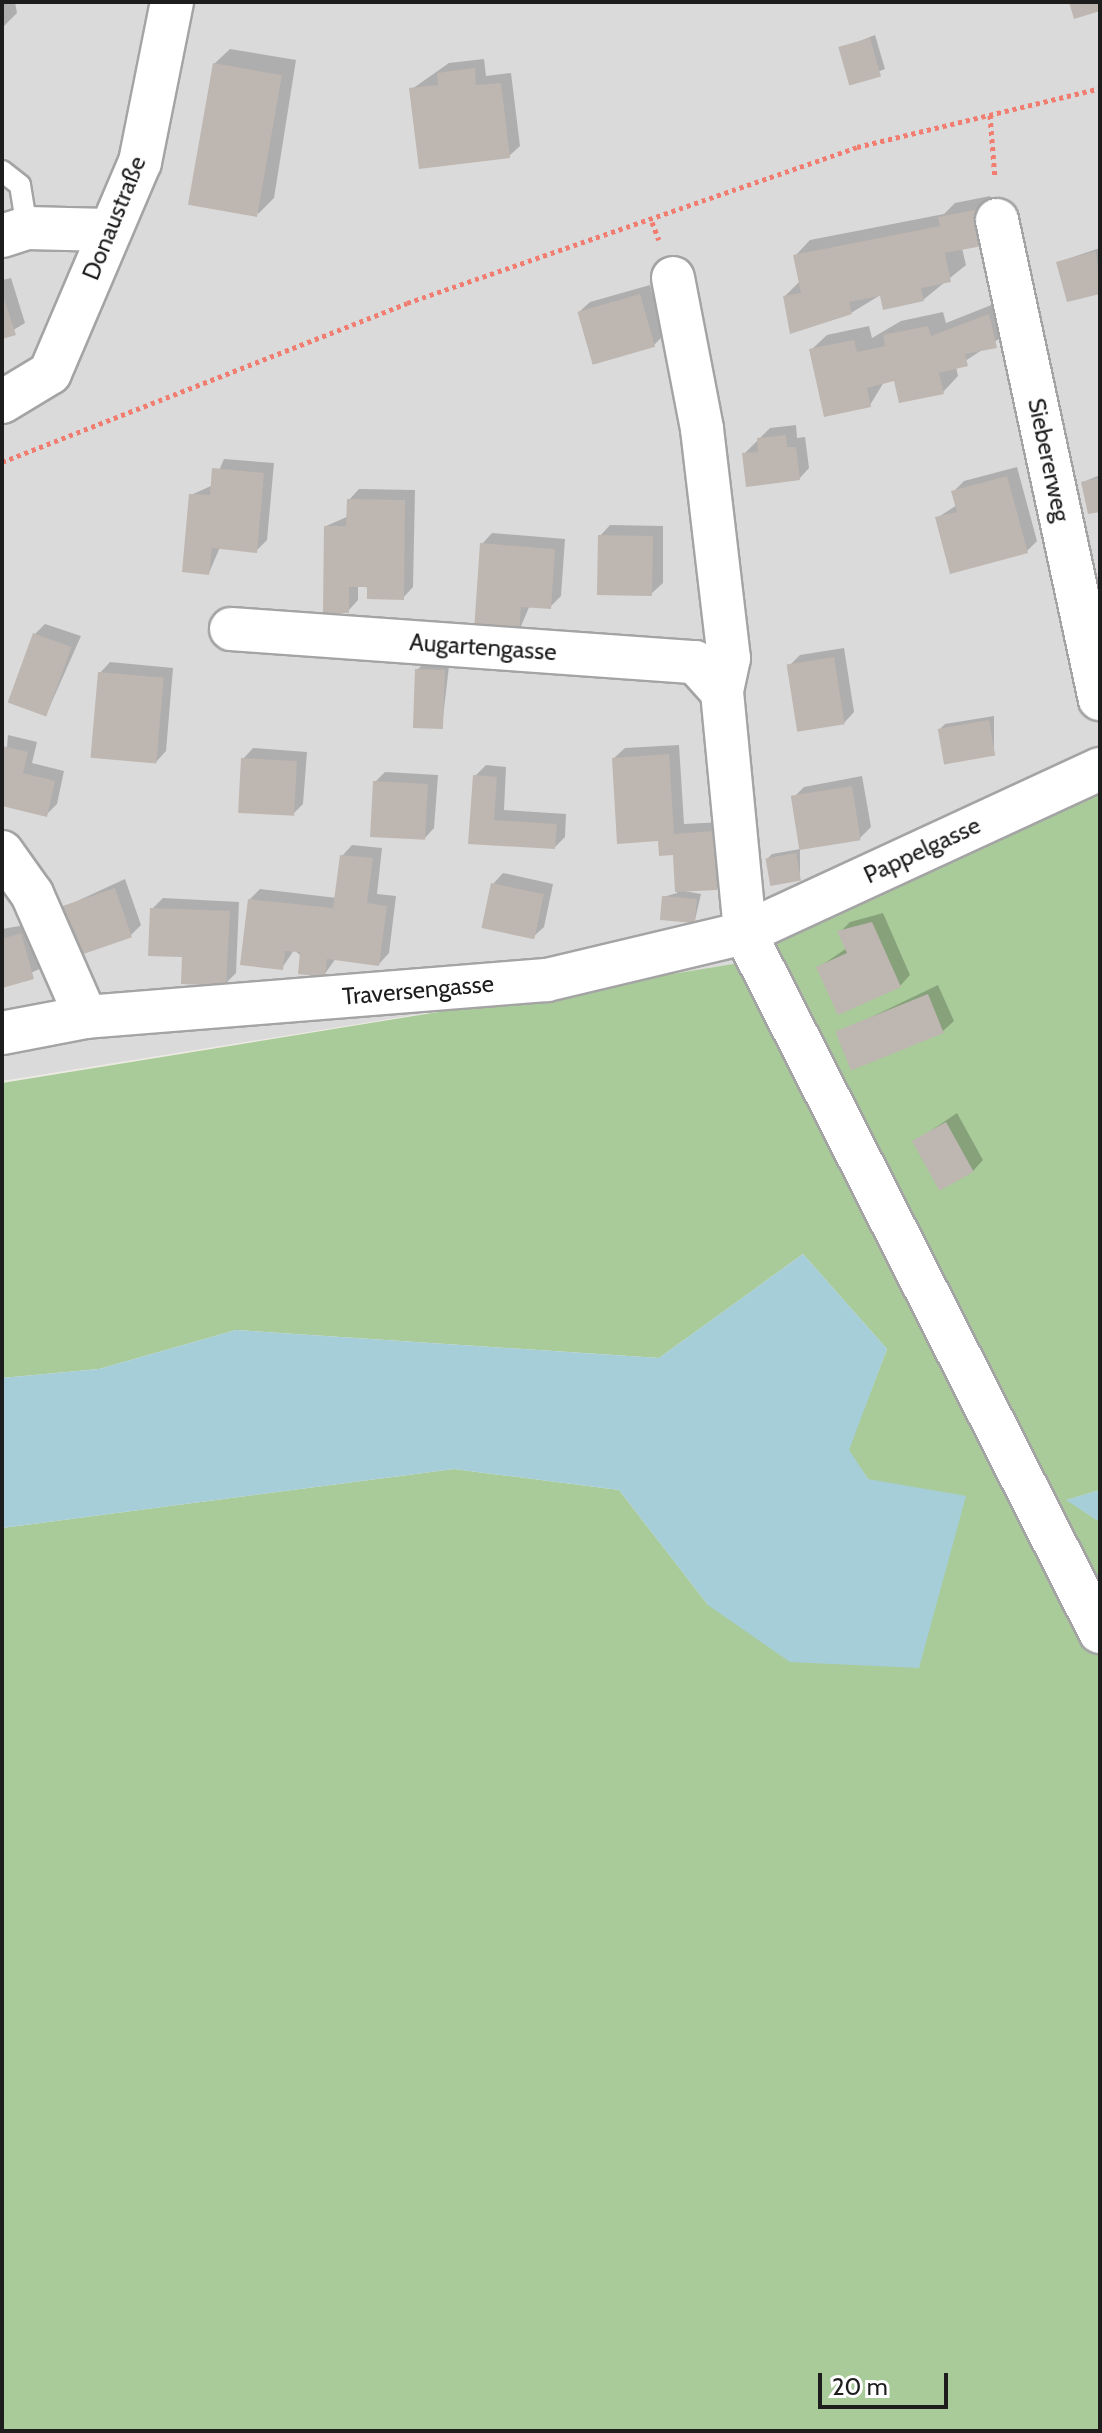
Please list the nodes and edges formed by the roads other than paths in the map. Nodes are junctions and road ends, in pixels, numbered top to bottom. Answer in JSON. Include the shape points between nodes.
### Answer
{"nodes":[{"id":1,"x":172,"y":2,"type":"edge"},
{"id":2,"x":2,"y":171,"type":"edge"},
{"id":3,"x":997,"y":220,"type":"road end"},
{"id":4,"x":108,"y":230,"type":"junction"},
{"id":5,"x":14,"y":232,"type":"edge"},
{"id":6,"x":673,"y":278,"type":"dead end"},
{"id":7,"x":2,"y":402,"type":"edge"},
{"id":8,"x":231,"y":629,"type":"dead end"},
{"id":9,"x":722,"y":692,"type":"junction"},
{"id":10,"x":1100,"y":699,"type":"edge"},
{"id":11,"x":1100,"y":769,"type":"edge"},
{"id":12,"x":2,"y":852,"type":"edge"},
{"id":13,"x":745,"y":933,"type":"junction"},
{"id":14,"x":86,"y":1017,"type":"junction"},
{"id":15,"x":2,"y":1033,"type":"edge"},
{"id":16,"x":1100,"y":1632,"type":"edge"}],
"edges":[{"from":1,"to":4,"type":"street","name":"Donaustraße","via":[[140,162]]},
{"from":2,"to":5,"type":"lane","via":[[20,185]]},
{"from":3,"to":10,"type":"street","name":"Siebererweg"},
{"from":4,"to":5,"type":"street"},
{"from":4,"to":7,"type":"street","name":"Donaustraße","via":[[50,373]]},
{"from":6,"to":9,"type":"street","via":[[713,520],[729,658]]},
{"from":8,"to":9,"type":"street","name":"Augartengasse","via":[[695,662]]},
{"from":9,"to":13,"type":"street"},
{"from":11,"to":13,"type":"street","name":"Pappelgasse"},
{"from":12,"to":14,"type":"street","via":[[32,894]]},
{"from":13,"to":14,"type":"street","name":"Traversengasse","via":[[547,980]]},
{"from":13,"to":16,"type":"street"},
{"from":14,"to":15,"type":"street","name":"Traversengasse"}]}
